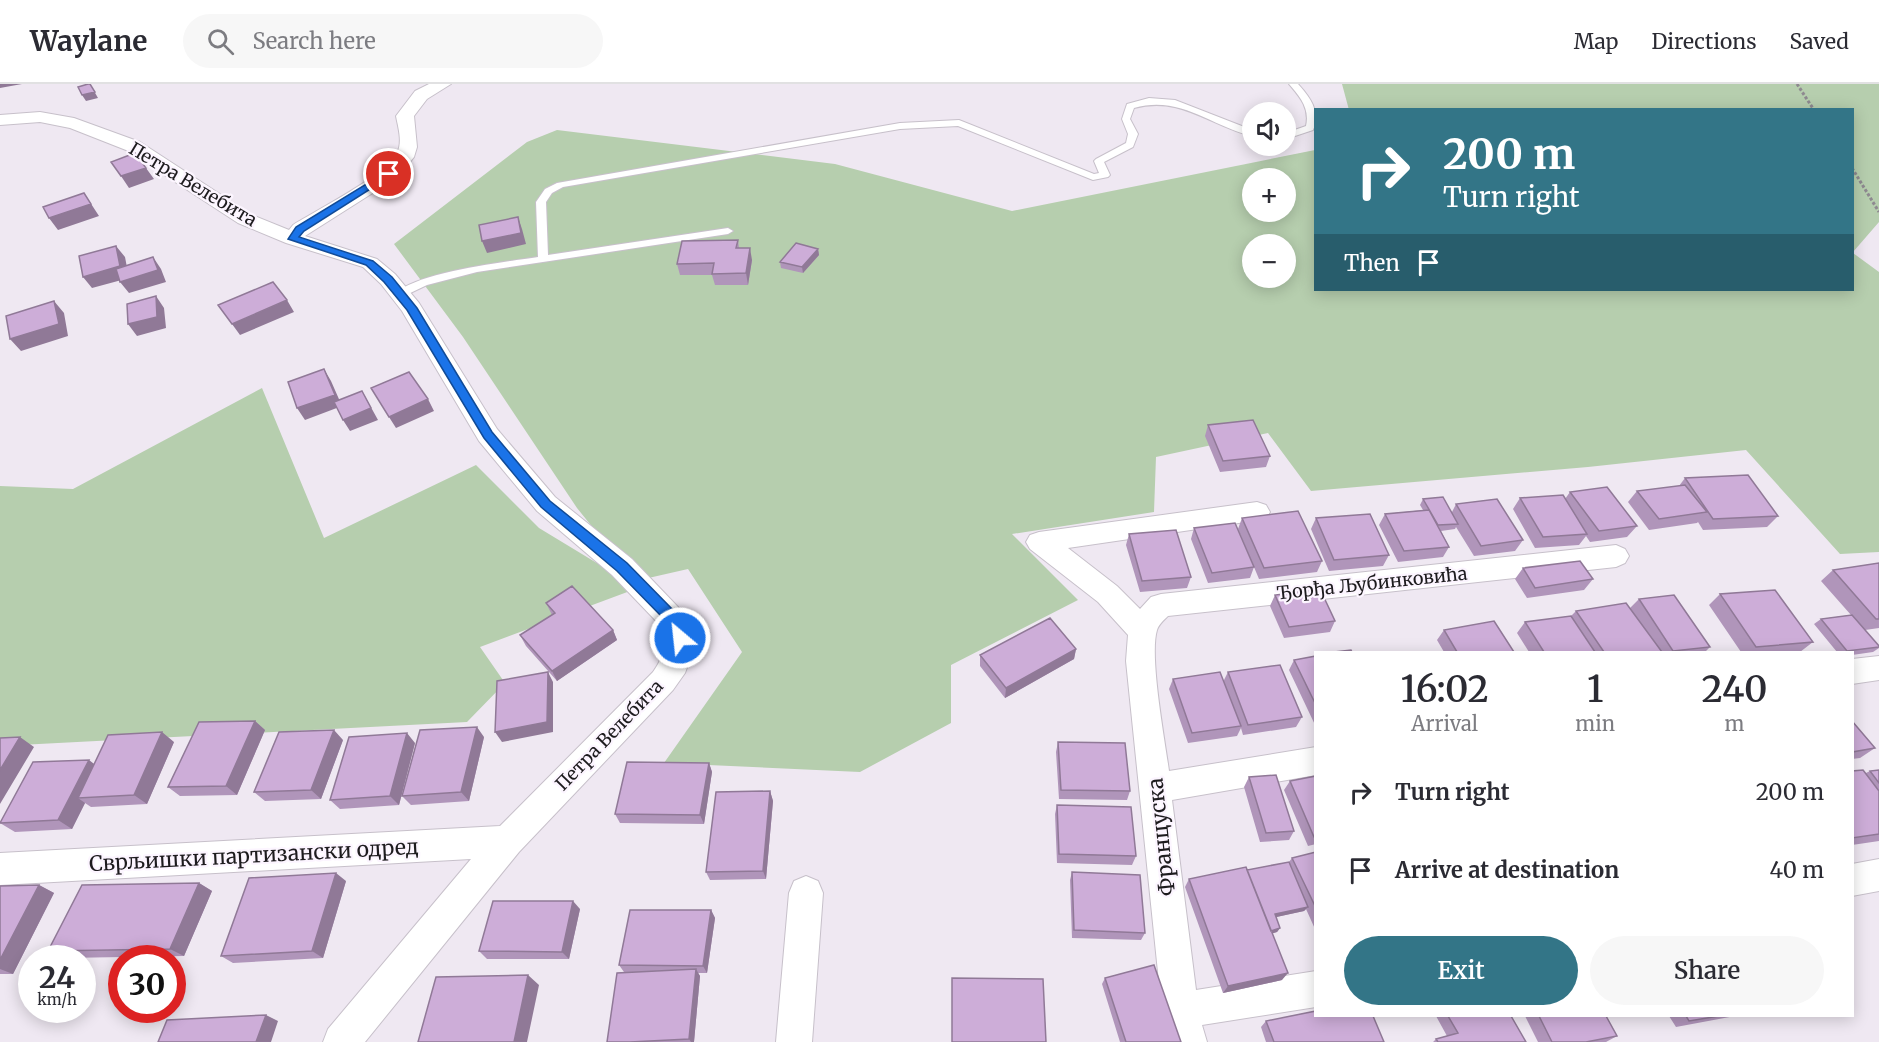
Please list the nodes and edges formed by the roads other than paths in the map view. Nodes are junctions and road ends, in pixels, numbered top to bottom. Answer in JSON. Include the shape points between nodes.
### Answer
{"nodes":[{"id":1,"x":442,"y":84,"type":"edge"},
{"id":2,"x":1293,"y":84,"type":"edge"},
{"id":3,"x":0,"y":111,"type":"edge"},
{"id":4,"x":25,"y":117,"type":"junction"},
{"id":5,"x":0,"y":120,"type":"edge"},
{"id":6,"x":1242,"y":129,"type":"edge"},
{"id":7,"x":1296,"y":133,"type":"edge"},
{"id":8,"x":728,"y":231,"type":"dead end"},
{"id":9,"x":293,"y":239,"type":"junction"},
{"id":10,"x":543,"y":258,"type":"junction"},
{"id":11,"x":400,"y":294,"type":"junction"},
{"id":12,"x":1257,"y":512,"type":"dead end"},
{"id":13,"x":1616,"y":556,"type":"dead end"},
{"id":14,"x":1142,"y":632,"type":"junction"},
{"id":15,"x":1879,"y":668,"type":"edge"},
{"id":16,"x":1854,"y":672,"type":"edge"},
{"id":17,"x":1314,"y":761,"type":"edge"},
{"id":18,"x":1155,"y":788,"type":"junction"},
{"id":19,"x":507,"y":841,"type":"junction"},
{"id":20,"x":0,"y":869,"type":"edge"},
{"id":21,"x":1879,"y":875,"type":"edge"},
{"id":22,"x":1854,"y":880,"type":"edge"},
{"id":23,"x":806,"y":893,"type":"dead end"},
{"id":24,"x":1314,"y":990,"type":"edge"},
{"id":25,"x":1185,"y":1026,"type":"edge"},
{"id":26,"x":341,"y":1042,"type":"edge"},
{"id":27,"x":794,"y":1042,"type":"edge"}],
"edges":[{"from":1,"to":9,"type":"street","via":[[421,95],[405,116],[409,143],[405,157],[389,174],[300,229]]},
{"from":2,"to":7,"type":"lane","via":[[1306,97],[1313,120],[1310,129]]},
{"from":3,"to":4,"type":"street"},
{"from":4,"to":5,"type":"street","name":"Петра Велебита"},
{"from":4,"to":9,"type":"street","name":"Петра Велебита","via":[[74,123],[133,146],[245,219]]},
{"from":6,"to":10,"type":"lane","via":[[1172,102],[1149,101],[1130,106],[1126,119],[1133,134],[1130,145],[1099,161],[1105,175],[1093,177],[959,123],[900,126],[572,183],[548,191],[541,202]]},
{"from":8,"to":10,"type":"lane"},
{"from":9,"to":11,"type":"street","name":"Петра Велебита","via":[[370,263]]},
{"from":10,"to":11,"type":"lane","via":[[477,268],[423,283]]},
{"from":11,"to":19,"type":"street","name":"Петра Велебита","via":[[488,435],[546,504],[622,567],[668,615],[680,638],[679,656],[663,681]]},
{"from":12,"to":14,"type":"street","via":[[1039,542],[1100,587],[1127,611]]},
{"from":13,"to":14,"type":"street","name":"Ђорђа Љубинковића","via":[[1161,606],[1147,618]]},
{"from":14,"to":18,"type":"street","name":"Француска","via":[[1141,662]]},
{"from":15,"to":16,"type":"street"},
{"from":17,"to":18,"type":"street"},
{"from":18,"to":25,"type":"street","name":"Француска"},
{"from":19,"to":20,"type":"street","name":"Сврљишки партизански одред"},
{"from":19,"to":26,"type":"street","name":"Петра Велебита"},
{"from":21,"to":22,"type":"street"},
{"from":23,"to":27,"type":"street"},
{"from":24,"to":25,"type":"street"}]}
